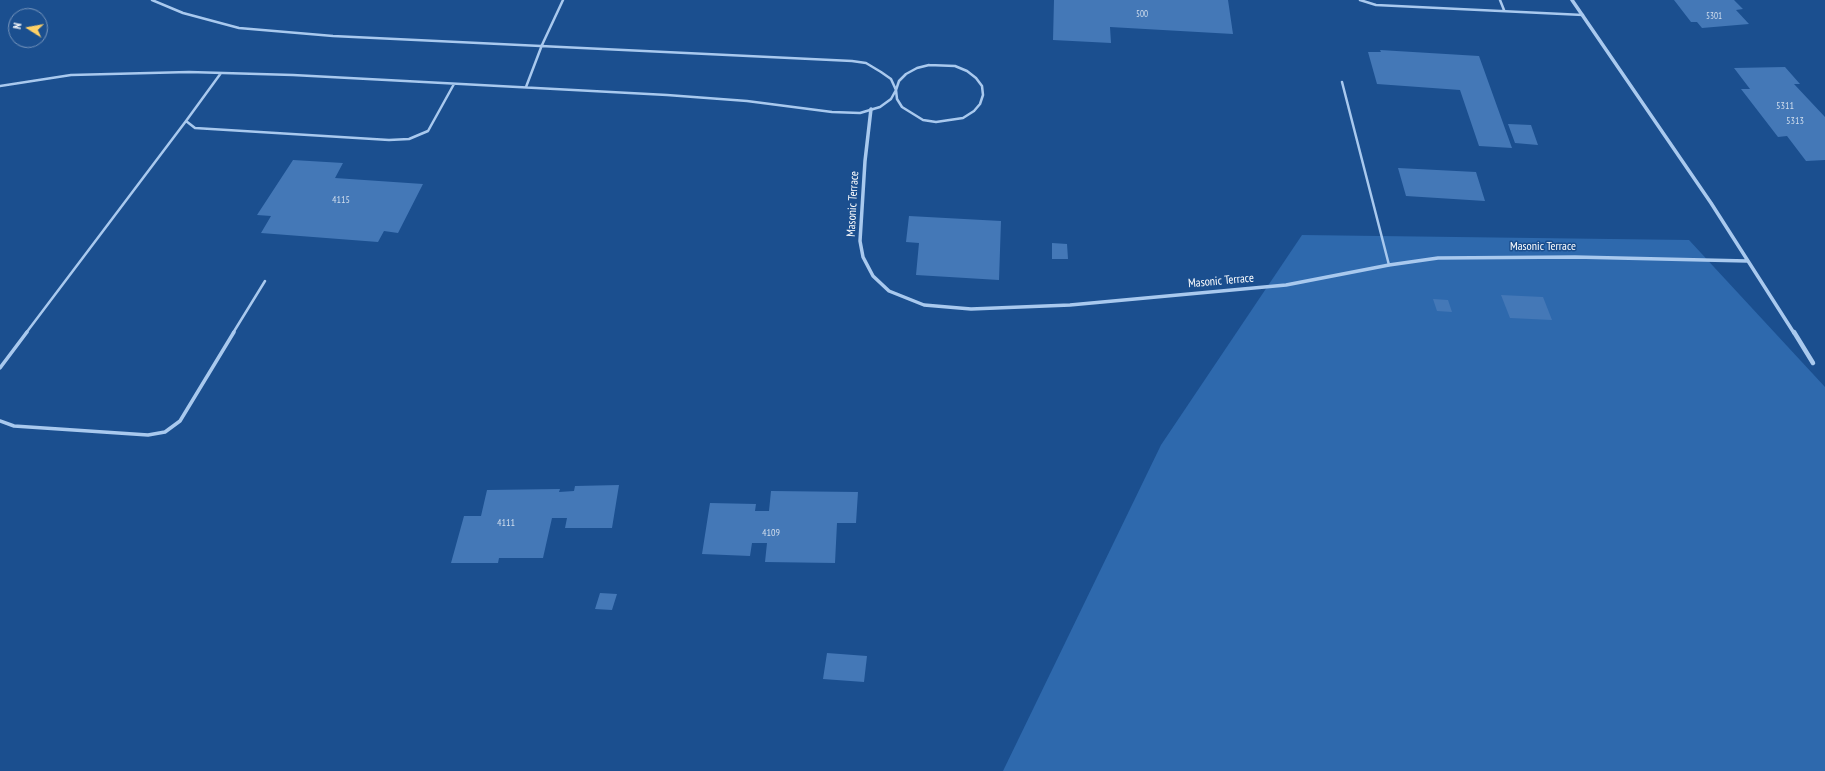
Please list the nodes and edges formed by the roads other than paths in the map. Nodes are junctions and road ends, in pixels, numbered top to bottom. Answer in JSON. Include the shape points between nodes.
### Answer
{"nodes":[{"id":1,"x":152,"y":0,"type":"edge"},
{"id":2,"x":563,"y":0,"type":"edge"},
{"id":3,"x":1360,"y":0,"type":"edge"},
{"id":4,"x":1500,"y":0,"type":"edge"},
{"id":5,"x":1572,"y":0,"type":"edge"},
{"id":6,"x":1504,"y":10,"type":"junction"},
{"id":7,"x":1584,"y":15,"type":"junction"},
{"id":8,"x":542,"y":45,"type":"junction"},
{"id":9,"x":221,"y":73,"type":"junction"},
{"id":10,"x":1342,"y":82,"type":"dead end"},
{"id":11,"x":454,"y":84,"type":"junction"},
{"id":12,"x":0,"y":86,"type":"edge"},
{"id":13,"x":526,"y":87,"type":"junction"},
{"id":14,"x":896,"y":90,"type":"junction"},
{"id":15,"x":872,"y":109,"type":"junction"},
{"id":16,"x":186,"y":121,"type":"junction"},
{"id":17,"x":1747,"y":261,"type":"junction"},
{"id":18,"x":1389,"y":265,"type":"junction"},
{"id":19,"x":265,"y":281,"type":"dead end"},
{"id":20,"x":1813,"y":362,"type":"dead end"},
{"id":21,"x":0,"y":368,"type":"edge"},
{"id":22,"x":0,"y":420,"type":"edge"}],
"edges":[{"from":1,"to":8,"type":"lane","via":[[183,13],[238,28],[334,36]]},
{"from":2,"to":8,"type":"lane"},
{"from":3,"to":6,"type":"lane","via":[[1376,5]]},
{"from":4,"to":6,"type":"lane"},
{"from":5,"to":7,"type":"street"},
{"from":6,"to":7,"type":"lane"},
{"from":7,"to":17,"type":"street","via":[[1711,203]]},
{"from":8,"to":13,"type":"lane"},
{"from":8,"to":14,"type":"lane","via":[[852,61],[866,63],[881,72],[891,79]]},
{"from":9,"to":11,"type":"lane"},
{"from":9,"to":12,"type":"lane","via":[[71,75]]},
{"from":9,"to":16,"type":"lane"},
{"from":10,"to":18,"type":"lane"},
{"from":11,"to":13,"type":"lane"},
{"from":11,"to":16,"type":"lane","via":[[428,131],[409,139],[389,140],[195,128]]},
{"from":13,"to":15,"type":"lane","via":[[740,100],[832,112],[860,113]]},
{"from":14,"to":14,"type":"lane","via":[[897,99],[906,111],[923,120],[936,122],[963,118],[974,112],[983,95],[982,86],[967,71],[955,66],[942,65],[929,65],[912,71],[900,81]]},
{"from":14,"to":15,"type":"lane","via":[[892,99]]},
{"from":15,"to":18,"type":"street","name":"Masonic Terrace","via":[[860,241],[863,257],[873,276],[889,291],[924,305],[971,309],[1070,305],[1286,285]]},
{"from":16,"to":21,"type":"lane"},
{"from":17,"to":18,"type":"street","name":"Masonic Terrace","via":[[1575,257],[1438,258]]},
{"from":17,"to":20,"type":"street"},
{"from":19,"to":22,"type":"lane","via":[[180,421],[165,432],[148,435],[14,426]]}]}
